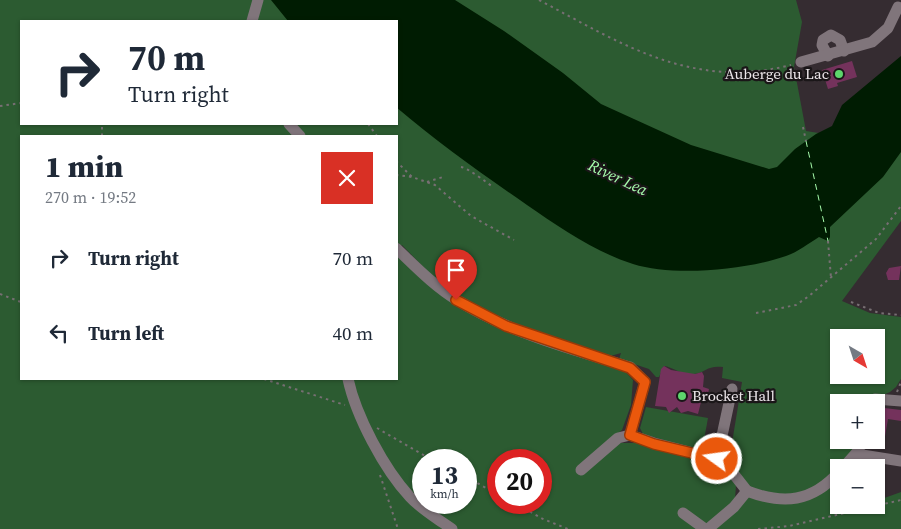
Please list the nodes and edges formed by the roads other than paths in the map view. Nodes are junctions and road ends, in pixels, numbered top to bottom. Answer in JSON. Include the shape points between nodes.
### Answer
{"nodes":[{"id":1,"x":257,"y":0,"type":"edge"},
{"id":2,"x":900,"y":5,"type":"edge"},
{"id":3,"x":252,"y":20,"type":"edge"},
{"id":4,"x":844,"y":51,"type":"junction"},
{"id":5,"x":828,"y":56,"type":"junction"},
{"id":6,"x":801,"y":62,"type":"road end"},
{"id":7,"x":290,"y":125,"type":"edge"},
{"id":8,"x":299,"y":135,"type":"edge"},
{"id":9,"x":398,"y":250,"type":"edge"},
{"id":10,"x":348,"y":380,"type":"edge"},
{"id":11,"x":732,"y":389,"type":"dead end"},
{"id":12,"x":885,"y":400,"type":"edge"},
{"id":13,"x":901,"y":401,"type":"edge"},
{"id":14,"x":630,"y":435,"type":"junction"},
{"id":15,"x":858,"y":449,"type":"edge"},
{"id":16,"x":856,"y":454,"type":"junction"},
{"id":17,"x":717,"y":459,"type":"junction"},
{"id":18,"x":851,"y":459,"type":"edge"},
{"id":19,"x":901,"y":460,"type":"edge"},
{"id":20,"x":580,"y":470,"type":"dead end"},
{"id":21,"x":830,"y":482,"type":"edge"},
{"id":22,"x":747,"y":491,"type":"junction"},
{"id":23,"x":683,"y":513,"type":"dead end"},
{"id":24,"x":452,"y":529,"type":"edge"},
{"id":25,"x":706,"y":529,"type":"edge"}],
"edges":[{"from":1,"to":3,"type":"lane"},
{"from":2,"to":4,"type":"lane","via":[[888,28],[872,42]]},
{"from":4,"to":5,"type":"lane"},
{"from":4,"to":5,"type":"lane","via":[[840,40],[832,35],[823,40],[822,45]]},
{"from":5,"to":6,"type":"lane"},
{"from":7,"to":8,"type":"lane"},
{"from":9,"to":14,"type":"lane","via":[[456,300],[506,326],[630,368],[639,374],[645,382]]},
{"from":10,"to":24,"type":"lane","via":[[362,418],[386,465],[410,496]]},
{"from":11,"to":17,"type":"lane"},
{"from":12,"to":13,"type":"lane"},
{"from":14,"to":17,"type":"lane"},
{"from":14,"to":20,"type":"lane","via":[[618,438]]},
{"from":15,"to":16,"type":"lane"},
{"from":16,"to":18,"type":"lane"},
{"from":16,"to":19,"type":"lane"},
{"from":17,"to":22,"type":"lane","via":[[725,463]]},
{"from":21,"to":22,"type":"lane","via":[[803,498],[780,500]]},
{"from":22,"to":25,"type":"lane","via":[[734,507]]},
{"from":23,"to":25,"type":"lane"}]}
